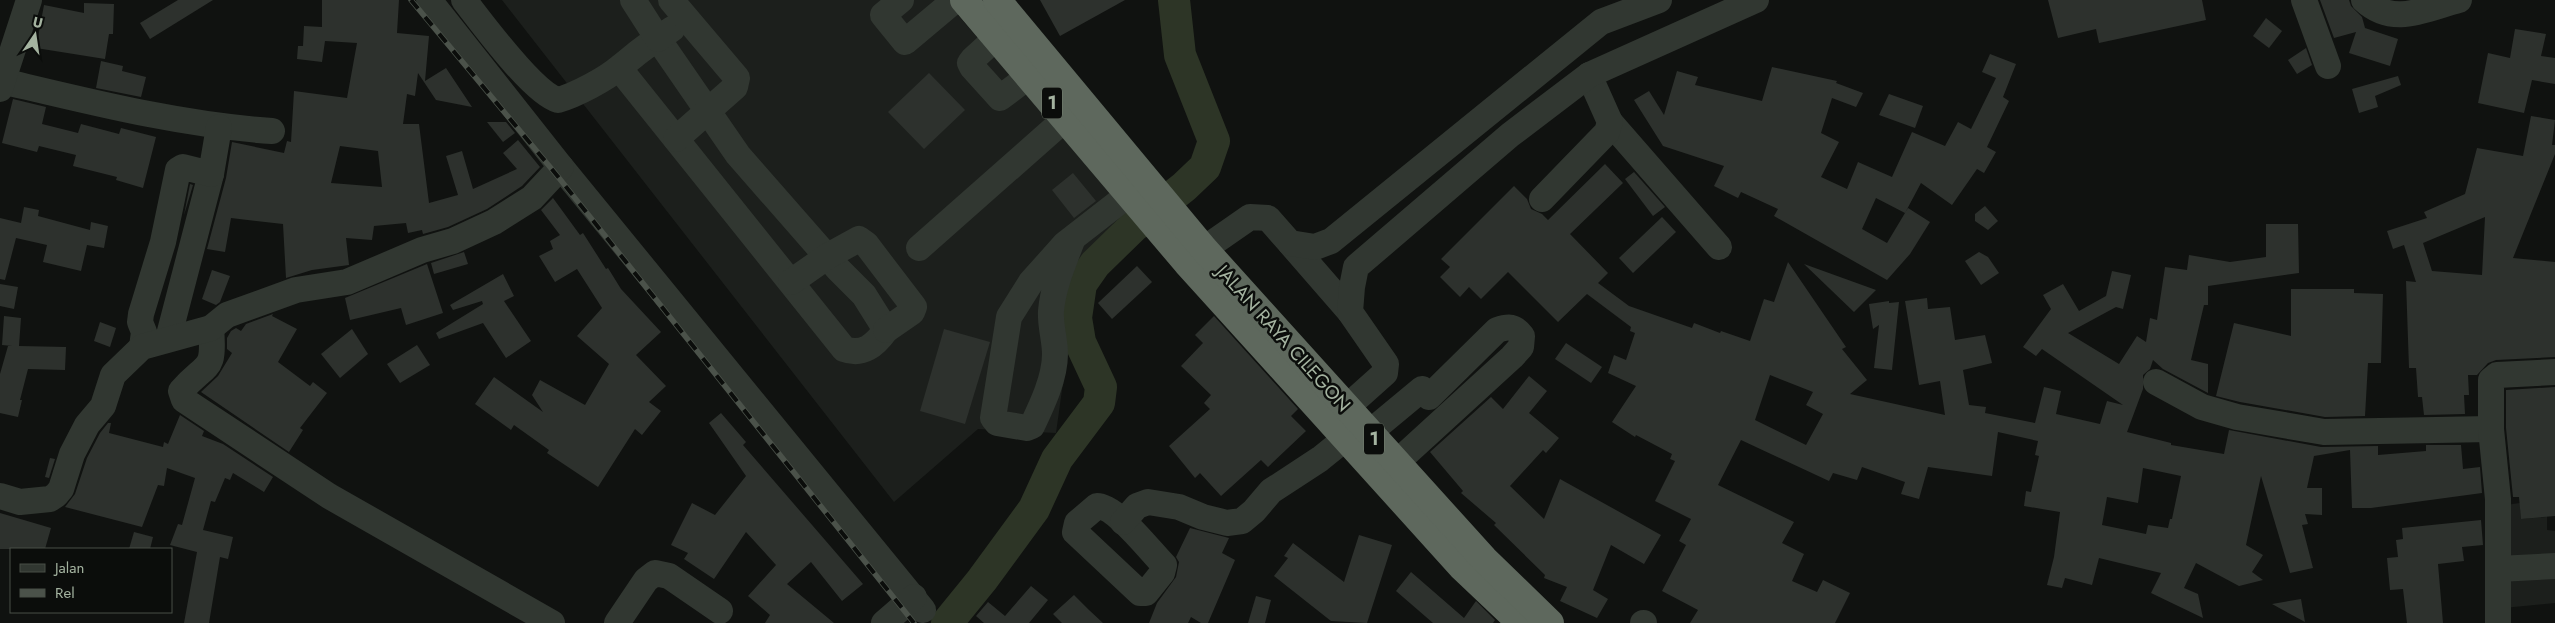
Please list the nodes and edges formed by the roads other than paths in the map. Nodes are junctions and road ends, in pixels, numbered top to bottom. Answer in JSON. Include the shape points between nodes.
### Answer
{"nodes":[{"id":1,"x":29,"y":0,"type":"edge"},
{"id":2,"x":429,"y":0,"type":"edge"},
{"id":3,"x":633,"y":0,"type":"edge"},
{"id":4,"x":900,"y":0,"type":"edge"},
{"id":5,"x":955,"y":0,"type":"edge"},
{"id":6,"x":964,"y":0,"type":"edge"},
{"id":7,"x":997,"y":0,"type":"edge"},
{"id":8,"x":1658,"y":0,"type":"edge"},
{"id":9,"x":1756,"y":0,"type":"edge"},
{"id":10,"x":2304,"y":0,"type":"edge"},
{"id":11,"x":2364,"y":0,"type":"edge"},
{"id":12,"x":2459,"y":0,"type":"edge"},
{"id":13,"x":467,"y":1,"type":"edge"},
{"id":14,"x":679,"y":9,"type":"edge"},
{"id":15,"x":996,"y":38,"type":"junction"},
{"id":16,"x":658,"y":40,"type":"junction"},
{"id":17,"x":2328,"y":66,"type":"dead end"},
{"id":18,"x":619,"y":68,"type":"junction"},
{"id":19,"x":1589,"y":75,"type":"junction"},
{"id":20,"x":1029,"y":76,"type":"junction"},
{"id":21,"x":1,"y":85,"type":"edge"},
{"id":22,"x":709,"y":110,"type":"junction"},
{"id":23,"x":1065,"y":119,"type":"junction"},
{"id":24,"x":1610,"y":122,"type":"junction"},
{"id":25,"x":219,"y":127,"type":"junction"},
{"id":26,"x":272,"y":130,"type":"dead end"},
{"id":27,"x":676,"y":139,"type":"junction"},
{"id":28,"x":561,"y":167,"type":"junction"},
{"id":29,"x":211,"y":174,"type":"junction"},
{"id":30,"x":1141,"y":198,"type":"junction"},
{"id":31,"x":1542,"y":198,"type":"dead end"},
{"id":32,"x":1074,"y":238,"type":"junction"},
{"id":33,"x":1331,"y":242,"type":"junction"},
{"id":34,"x":1290,"y":243,"type":"junction"},
{"id":35,"x":1719,"y":247,"type":"dead end"},
{"id":36,"x":919,"y":248,"type":"dead end"},
{"id":37,"x":828,"y":256,"type":"junction"},
{"id":38,"x":1196,"y":256,"type":"junction"},
{"id":39,"x":1356,"y":267,"type":"junction"},
{"id":40,"x":790,"y":282,"type":"junction"},
{"id":41,"x":1350,"y":312,"type":"junction"},
{"id":42,"x":211,"y":328,"type":"junction"},
{"id":43,"x":886,"y":330,"type":"junction"},
{"id":44,"x":168,"y":339,"type":"junction"},
{"id":45,"x":142,"y":347,"type":"junction"},
{"id":46,"x":2555,"y":372,"type":"edge"},
{"id":47,"x":2156,"y":382,"type":"dead end"},
{"id":48,"x":1412,"y":397,"type":"junction"},
{"id":49,"x":1347,"y":407,"type":"junction"},
{"id":50,"x":1436,"y":425,"type":"junction"},
{"id":51,"x":2491,"y":429,"type":"junction"},
{"id":52,"x":1358,"y":436,"type":"junction"},
{"id":53,"x":1396,"y":463,"type":"junction"},
{"id":54,"x":0,"y":496,"type":"edge"},
{"id":55,"x":1123,"y":522,"type":"dead end"},
{"id":56,"x":2555,"y":566,"type":"edge"},
{"id":57,"x":2498,"y":569,"type":"junction"},
{"id":58,"x":720,"y":611,"type":"dead end"},
{"id":59,"x":552,"y":623,"type":"edge"},
{"id":60,"x":617,"y":623,"type":"edge"},
{"id":61,"x":884,"y":623,"type":"edge"},
{"id":62,"x":1521,"y":623,"type":"edge"},
{"id":63,"x":1550,"y":623,"type":"edge"},
{"id":64,"x":2498,"y":623,"type":"edge"}],
"edges":[{"from":1,"to":21,"type":"street"},
{"from":2,"to":28,"type":"street"},
{"from":3,"to":16,"type":"street"},
{"from":4,"to":5,"type":"street","via":[[882,15],[905,42]]},
{"from":6,"to":15,"type":"highway","number":"1"},
{"from":7,"to":30,"type":"highway","number":"1"},
{"from":8,"to":33,"type":"street","via":[[1601,22]]},
{"from":9,"to":19,"type":"street"},
{"from":10,"to":17,"type":"street"},
{"from":11,"to":12,"type":"street","via":[[2381,13],[2397,16]]},
{"from":13,"to":18,"type":"street","via":[[525,73],[552,98],[569,97]]},
{"from":14,"to":16,"type":"street"},
{"from":14,"to":22,"type":"street","via":[[737,78],[735,87]]},
{"from":15,"to":20,"type":"highway","number":"1"},
{"from":15,"to":20,"type":"street","via":[[973,59],[972,67],[1000,98]]},
{"from":16,"to":18,"type":"street","via":[[638,51]]},
{"from":16,"to":22,"type":"street"},
{"from":18,"to":27,"type":"street"},
{"from":19,"to":24,"type":"street"},
{"from":19,"to":39,"type":"street","via":[[1510,135]]},
{"from":20,"to":23,"type":"highway","number":"1"},
{"from":21,"to":25,"type":"street"},
{"from":22,"to":27,"type":"street"},
{"from":22,"to":37,"type":"street","via":[[738,155]]},
{"from":23,"to":30,"type":"highway","number":"1"},
{"from":23,"to":36,"type":"street"},
{"from":24,"to":31,"type":"street","via":[[1606,132]]},
{"from":24,"to":35,"type":"street"},
{"from":25,"to":26,"type":"street"},
{"from":25,"to":29,"type":"street"},
{"from":27,"to":40,"type":"street"},
{"from":28,"to":42,"type":"street","via":[[532,198],[494,222],[453,241],[422,250],[347,282],[296,290],[227,315]]},
{"from":28,"to":61,"type":"street","via":[[919,604]]},
{"from":29,"to":44,"type":"street"},
{"from":29,"to":45,"type":"street","via":[[183,168],[178,170],[163,242],[141,314]]},
{"from":30,"to":32,"type":"street"},
{"from":30,"to":38,"type":"highway","number":"1"},
{"from":32,"to":32,"type":"street","via":[[1058,274],[1051,313],[1054,364],[1032,426],[997,423],[992,418],[1009,317],[1031,282]]},
{"from":33,"to":34,"type":"street","via":[[1315,247]]},
{"from":33,"to":39,"type":"street"},
{"from":34,"to":38,"type":"street","via":[[1268,218],[1250,217]]},
{"from":34,"to":41,"type":"street"},
{"from":37,"to":40,"type":"street"},
{"from":37,"to":43,"type":"street","via":[[864,294]]},
{"from":37,"to":43,"type":"street","via":[[859,239],[911,300],[912,312]]},
{"from":38,"to":49,"type":"highway","name":"JALAN RAYA CILEGON","number":"1"},
{"from":38,"to":52,"type":"highway","name":"JALAN RAYA CILEGON","number":"1"},
{"from":39,"to":41,"type":"street"},
{"from":40,"to":43,"type":"street","via":[[844,349],[855,353],[867,350]]},
{"from":41,"to":49,"type":"street","via":[[1386,364],[1385,373]]},
{"from":42,"to":44,"type":"street"},
{"from":42,"to":59,"type":"street","via":[[214,354],[208,366],[181,391],[184,400],[329,496]]},
{"from":44,"to":45,"type":"street"},
{"from":45,"to":54,"type":"street","via":[[114,375],[103,406],[86,425],[56,495],[20,502]]},
{"from":46,"to":51,"type":"street","via":[[2497,375],[2491,380]]},
{"from":47,"to":51,"type":"street","via":[[2202,407],[2237,417],[2324,432]]},
{"from":48,"to":50,"type":"street"},
{"from":48,"to":50,"type":"street","via":[[1422,389],[1430,397],[1497,330],[1508,326],[1516,329],[1522,336],[1521,347]]},
{"from":48,"to":52,"type":"street"},
{"from":49,"to":52,"type":"highway","name":"JALAN RAYA CILEGON","number":"1"},
{"from":50,"to":53,"type":"street"},
{"from":51,"to":57,"type":"street","via":[[2498,500]]},
{"from":52,"to":53,"type":"highway","name":"JALAN RAYA CILEGON","number":"1"},
{"from":52,"to":55,"type":"street","via":[[1271,491],[1242,521],[1227,523],[1179,507],[1148,502],[1137,506]]},
{"from":52,"to":62,"type":"highway","name":"JALAN RAYA CILEGON","number":"1","via":[[1462,566]]},
{"from":53,"to":63,"type":"highway","name":"JALAN RAYA CILEGON","number":"1","via":[[1484,559]]},
{"from":56,"to":57,"type":"street"},
{"from":57,"to":64,"type":"street"},
{"from":58,"to":60,"type":"street","via":[[669,576],[655,573],[646,580]]}]}
